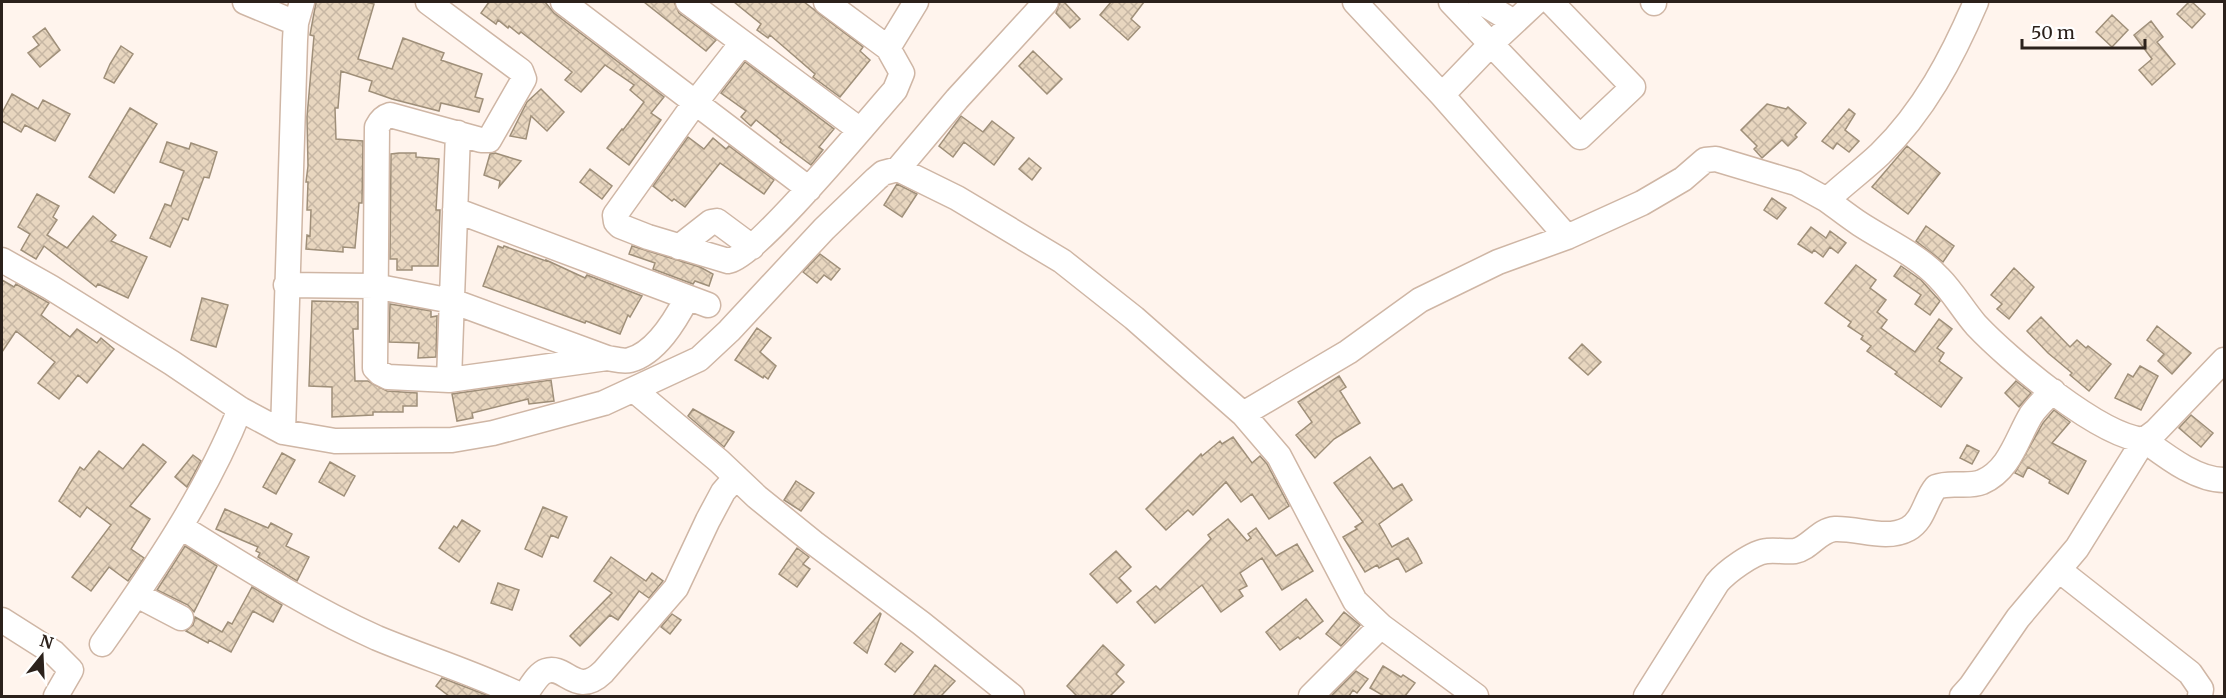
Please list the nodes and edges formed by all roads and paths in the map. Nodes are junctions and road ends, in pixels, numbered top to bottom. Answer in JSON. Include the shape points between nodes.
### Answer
{"nodes":[{"id":1,"x":245,"y":2,"type":"edge"},
{"id":2,"x":428,"y":2,"type":"edge"},
{"id":3,"x":563,"y":2,"type":"edge"},
{"id":4,"x":688,"y":2,"type":"edge"},
{"id":5,"x":826,"y":2,"type":"edge"},
{"id":6,"x":916,"y":2,"type":"edge"},
{"id":7,"x":1046,"y":2,"type":"edge"},
{"id":8,"x":1355,"y":2,"type":"edge"},
{"id":9,"x":1451,"y":2,"type":"edge"},
{"id":10,"x":1481,"y":2,"type":"edge"},
{"id":11,"x":1536,"y":2,"type":"edge"},
{"id":12,"x":1551,"y":2,"type":"edge"},
{"id":13,"x":1976,"y":2,"type":"edge"},
{"id":14,"x":299,"y":12,"type":"edge"},
{"id":15,"x":1514,"y":22,"type":"junction"},
{"id":16,"x":742,"y":43,"type":"junction"},
{"id":17,"x":1491,"y":44,"type":"junction"},
{"id":18,"x":888,"y":48,"type":"junction"},
{"id":19,"x":1442,"y":95,"type":"junction"},
{"id":20,"x":696,"y":103,"type":"junction"},
{"id":21,"x":860,"y":130,"type":"junction"},
{"id":22,"x":458,"y":133,"type":"junction"},
{"id":23,"x":898,"y":169,"type":"junction"},
{"id":24,"x":809,"y":189,"type":"junction"},
{"id":25,"x":1827,"y":200,"type":"junction"},
{"id":26,"x":455,"y":210,"type":"junction"},
{"id":27,"x":1566,"y":237,"type":"junction"},
{"id":28,"x":679,"y":247,"type":"junction"},
{"id":29,"x":752,"y":247,"type":"junction"},
{"id":30,"x":2,"y":260,"type":"edge"},
{"id":31,"x":286,"y":285,"type":"junction"},
{"id":32,"x":374,"y":286,"type":"junction"},
{"id":33,"x":452,"y":301,"type":"junction"},
{"id":34,"x":607,"y":358,"type":"junction"},
{"id":35,"x":2224,"y":360,"type":"edge"},
{"id":36,"x":449,"y":380,"type":"junction"},
{"id":37,"x":634,"y":390,"type":"junction"},
{"id":38,"x":2053,"y":391,"type":"junction"},
{"id":39,"x":240,"y":409,"type":"junction"},
{"id":40,"x":1243,"y":414,"type":"junction"},
{"id":41,"x":283,"y":432,"type":"junction"},
{"id":42,"x":2144,"y":440,"type":"junction"},
{"id":43,"x":736,"y":477,"type":"junction"},
{"id":44,"x":2224,"y":480,"type":"edge"},
{"id":45,"x":182,"y":527,"type":"junction"},
{"id":46,"x":2059,"y":570,"type":"junction"},
{"id":47,"x":137,"y":595,"type":"junction"},
{"id":48,"x":181,"y":618,"type":"dead end"},
{"id":49,"x":2,"y":620,"type":"edge"},
{"id":50,"x":1381,"y":626,"type":"junction"},
{"id":51,"x":102,"y":645,"type":"dead end"},
{"id":52,"x":56,"y":696,"type":"edge"},
{"id":53,"x":523,"y":696,"type":"edge"},
{"id":54,"x":1012,"y":696,"type":"edge"},
{"id":55,"x":1311,"y":696,"type":"edge"},
{"id":56,"x":1476,"y":696,"type":"edge"},
{"id":57,"x":1646,"y":696,"type":"edge"},
{"id":58,"x":1962,"y":696,"type":"edge"},
{"id":59,"x":2200,"y":696,"type":"edge"}],
"edges":[{"from":1,"to":14,"type":"street"},
{"from":2,"to":22,"type":"street","via":[[524,76],[492,138],[486,141]]},
{"from":3,"to":20,"type":"street"},
{"from":4,"to":16,"type":"street"},
{"from":5,"to":18,"type":"street"},
{"from":6,"to":18,"type":"street"},
{"from":7,"to":23,"type":"street"},
{"from":8,"to":19,"type":"street"},
{"from":9,"to":17,"type":"street"},
{"from":10,"to":15,"type":"street"},
{"from":11,"to":15,"type":"street"},
{"from":12,"to":17,"type":"street","via":[[1633,87],[1580,137]]},
{"from":13,"to":25,"type":"street","via":[[1955,51],[1922,106],[1880,154]]},
{"from":14,"to":31,"type":"street"},
{"from":15,"to":17,"type":"street"},
{"from":16,"to":20,"type":"street"},
{"from":16,"to":21,"type":"street"},
{"from":17,"to":19,"type":"street"},
{"from":18,"to":21,"type":"street","via":[[900,67],[900,81]]},
{"from":19,"to":27,"type":"street"},
{"from":20,"to":24,"type":"street"},
{"from":20,"to":28,"type":"street","via":[[615,218],[620,226]]},
{"from":21,"to":24,"type":"street"},
{"from":22,"to":26,"type":"street"},
{"from":22,"to":32,"type":"street","via":[[390,115],[379,123]]},
{"from":23,"to":37,"type":"street","via":[[884,173],[824,229],[699,359]]},
{"from":23,"to":40,"type":"street","via":[[957,198],[1062,261]]},
{"from":24,"to":29,"type":"street"},
{"from":25,"to":27,"type":"street","via":[[1796,183],[1716,159],[1706,160],[1642,203]]},
{"from":25,"to":38,"type":"street","via":[[1939,277],[1983,331]]},
{"from":26,"to":33,"type":"street"},
{"from":26,"to":34,"type":"street","via":[[697,302],[648,351],[628,361]]},
{"from":27,"to":40,"type":"street","via":[[1498,262],[1420,300],[1348,352]]},
{"from":28,"to":29,"type":"street","via":[[728,261]]},
{"from":28,"to":29,"type":"street","via":[[717,221]]},
{"from":30,"to":39,"type":"street"},
{"from":31,"to":32,"type":"street"},
{"from":31,"to":41,"type":"street"},
{"from":32,"to":33,"type":"street"},
{"from":32,"to":36,"type":"street","via":[[375,368],[388,376]]},
{"from":33,"to":34,"type":"street"},
{"from":33,"to":36,"type":"street"},
{"from":34,"to":36,"type":"street"},
{"from":35,"to":42,"type":"street"},
{"from":37,"to":41,"type":"street","via":[[560,416],[452,440],[334,441]]},
{"from":37,"to":43,"type":"street"},
{"from":38,"to":42,"type":"street","via":[[2085,415],[2128,437]]},
{"from":38,"to":57,"type":"street","via":[[2033,413],[2005,464],[1993,476],[1974,484],[1936,488],[1910,528],[1887,534],[1828,530],[1795,551],[1763,551],[1725,573]]},
{"from":39,"to":41,"type":"street"},
{"from":39,"to":45,"type":"street"},
{"from":40,"to":50,"type":"street","via":[[1279,456],[1355,601]]},
{"from":42,"to":44,"type":"street","via":[[2179,465]]},
{"from":42,"to":46,"type":"street","via":[[2077,548]]},
{"from":43,"to":53,"type":"street","via":[[723,492],[676,588],[603,672],[591,682],[579,682],[546,671]]},
{"from":43,"to":54,"type":"street","via":[[814,543]]},
{"from":45,"to":47,"type":"street"},
{"from":45,"to":53,"type":"street","via":[[285,590],[376,637]]},
{"from":46,"to":58,"type":"street","via":[[2018,618]]},
{"from":46,"to":59,"type":"street","via":[[2190,673],[2201,689]]},
{"from":47,"to":48,"type":"street"},
{"from":47,"to":51,"type":"street"},
{"from":49,"to":52,"type":"street","via":[[54,653],[71,670]]},
{"from":50,"to":55,"type":"street"},
{"from":50,"to":56,"type":"street"}]}
